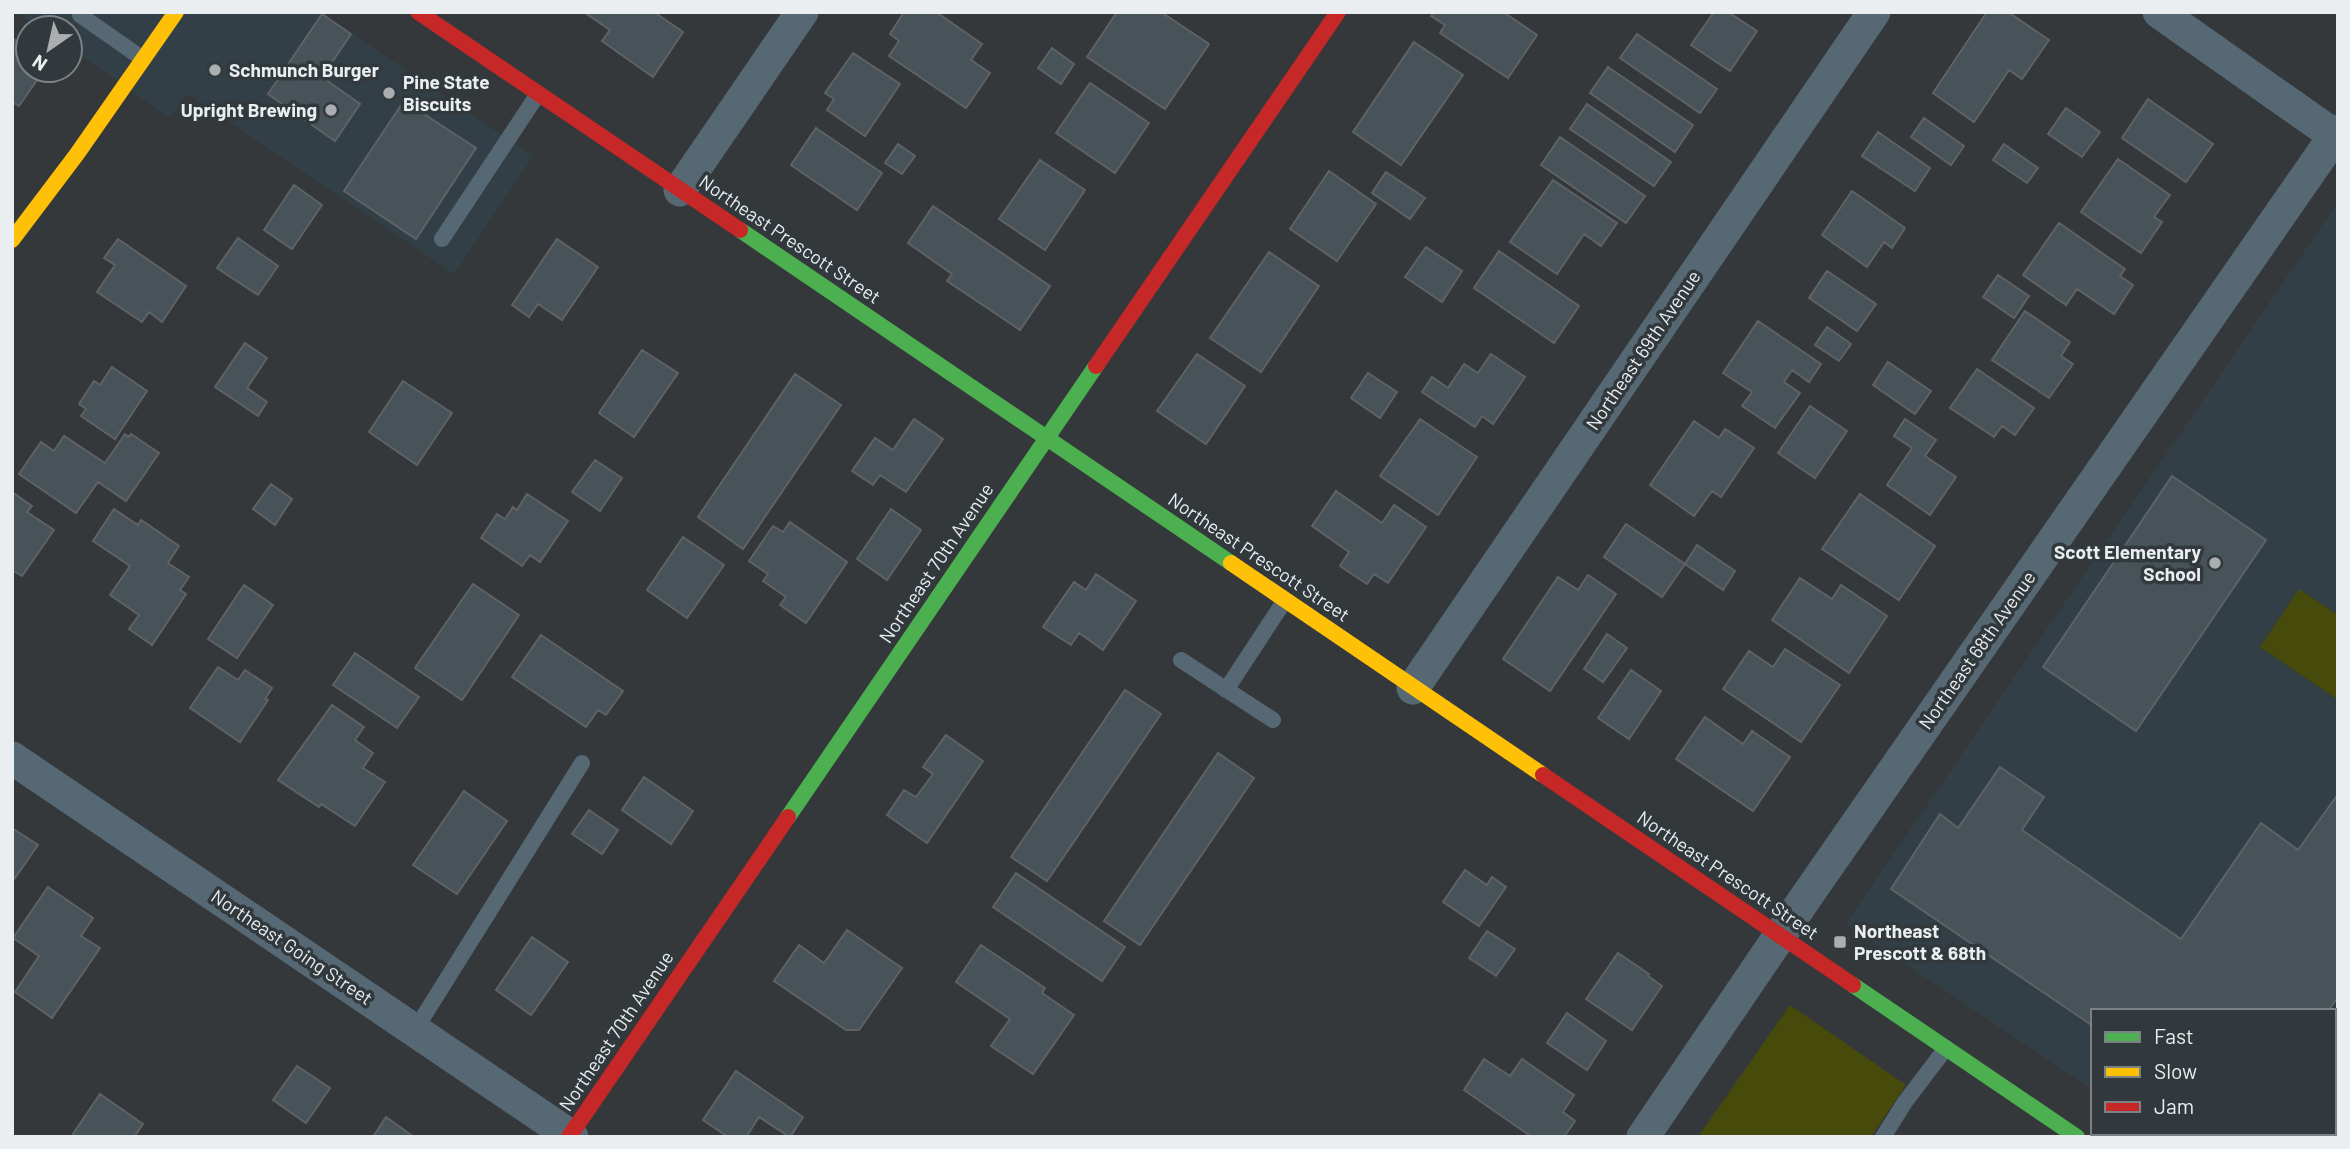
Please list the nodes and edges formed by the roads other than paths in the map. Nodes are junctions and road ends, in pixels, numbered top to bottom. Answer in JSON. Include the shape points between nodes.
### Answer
{"nodes":[{"id":1,"x":82,"y":12,"type":"edge"},
{"id":2,"x":176,"y":12,"type":"edge"},
{"id":3,"x":418,"y":12,"type":"edge"},
{"id":4,"x":802,"y":12,"type":"edge"},
{"id":5,"x":1338,"y":12,"type":"edge"},
{"id":6,"x":1874,"y":12,"type":"edge"},
{"id":7,"x":2159,"y":12,"type":"edge"},
{"id":8,"x":143,"y":59,"type":"junction"},
{"id":9,"x":538,"y":94,"type":"junction"},
{"id":10,"x":2337,"y":135,"type":"edge"},
{"id":11,"x":680,"y":190,"type":"junction"},
{"id":12,"x":442,"y":239,"type":"dead end"},
{"id":13,"x":12,"y":240,"type":"edge"},
{"id":14,"x":1047,"y":439,"type":"junction"},
{"id":15,"x":1285,"y":600,"type":"junction"},
{"id":16,"x":1181,"y":660,"type":"dead end"},
{"id":17,"x":1413,"y":688,"type":"junction"},
{"id":18,"x":1226,"y":690,"type":"junction"},
{"id":19,"x":1273,"y":720,"type":"dead end"},
{"id":20,"x":12,"y":758,"type":"edge"},
{"id":21,"x":582,"y":763,"type":"dead end"},
{"id":22,"x":1781,"y":936,"type":"junction"},
{"id":23,"x":415,"y":1030,"type":"junction"},
{"id":24,"x":1946,"y":1048,"type":"junction"},
{"id":25,"x":570,"y":1136,"type":"edge"},
{"id":26,"x":2075,"y":1136,"type":"edge"},
{"id":27,"x":1643,"y":1137,"type":"edge"},
{"id":28,"x":1883,"y":1137,"type":"edge"}],
"edges":[{"from":1,"to":8,"type":"lane","via":[[80,15]]},
{"from":2,"to":8,"type":"street"},
{"from":3,"to":9,"type":"street","name":"Northeast Prescott Street"},
{"from":4,"to":11,"type":"street"},
{"from":5,"to":14,"type":"street","name":"Northeast 70th Avenue"},
{"from":6,"to":17,"type":"street","name":"Northeast 69th Avenue"},
{"from":7,"to":10,"type":"street"},
{"from":8,"to":13,"type":"street"},
{"from":9,"to":11,"type":"street","name":"Northeast Prescott Street"},
{"from":9,"to":12,"type":"lane"},
{"from":10,"to":22,"type":"street","name":"Northeast 68th Avenue"},
{"from":11,"to":14,"type":"street","name":"Northeast Prescott Street"},
{"from":14,"to":15,"type":"street","name":"Northeast Prescott Street"},
{"from":14,"to":25,"type":"street","name":"Northeast 70th Avenue"},
{"from":15,"to":17,"type":"street","name":"Northeast Prescott Street"},
{"from":15,"to":18,"type":"lane"},
{"from":16,"to":18,"type":"lane"},
{"from":17,"to":22,"type":"street","name":"Northeast Prescott Street"},
{"from":18,"to":19,"type":"lane"},
{"from":20,"to":23,"type":"street","name":"Northeast Going Street"},
{"from":21,"to":23,"type":"lane"},
{"from":22,"to":24,"type":"street","name":"Northeast Prescott Street"},
{"from":22,"to":27,"type":"street","name":"Northeast 68th Avenue"},
{"from":23,"to":25,"type":"street","name":"Northeast Going Street"},
{"from":24,"to":26,"type":"street","name":"Northeast Prescott Street"},
{"from":24,"to":28,"type":"lane"}]}
